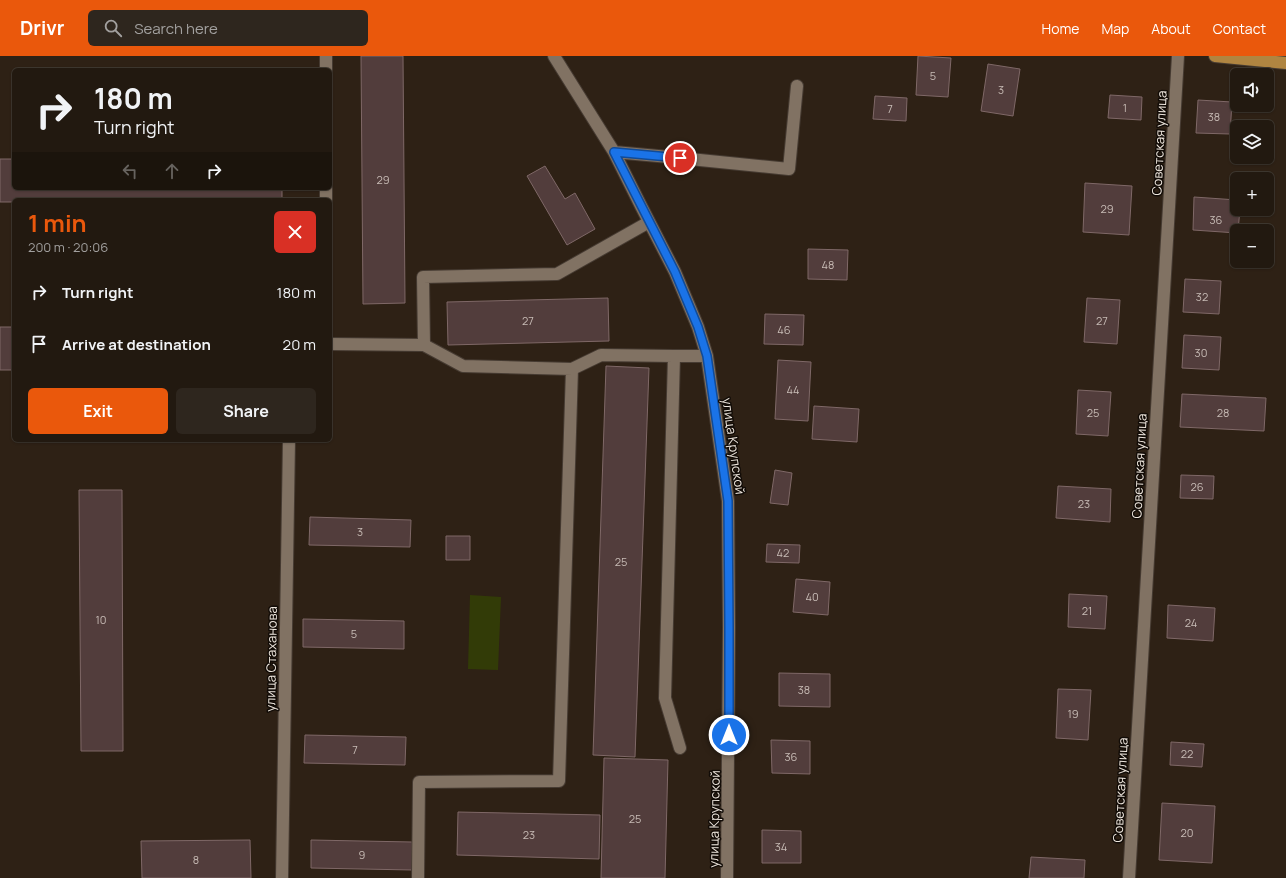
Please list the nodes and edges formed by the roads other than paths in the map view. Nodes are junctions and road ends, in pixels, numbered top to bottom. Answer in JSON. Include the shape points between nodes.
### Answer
{"nodes":[{"id":1,"x":326,"y":56,"type":"edge"},
{"id":2,"x":554,"y":56,"type":"edge"},
{"id":3,"x":1178,"y":56,"type":"edge"},
{"id":4,"x":1215,"y":56,"type":"edge"},
{"id":5,"x":1286,"y":63,"type":"edge"},
{"id":6,"x":326,"y":68,"type":"edge"},
{"id":7,"x":797,"y":86,"type":"dead end"},
{"id":8,"x":614,"y":152,"type":"junction"},
{"id":9,"x":649,"y":222,"type":"junction"},
{"id":10,"x":332,"y":344,"type":"edge"},
{"id":11,"x":424,"y":345,"type":"junction"},
{"id":12,"x":674,"y":356,"type":"junction"},
{"id":13,"x":707,"y":356,"type":"junction"},
{"id":14,"x":572,"y":369,"type":"junction"},
{"id":15,"x":289,"y":442,"type":"edge"},
{"id":16,"x":680,"y":748,"type":"dead end"},
{"id":17,"x":282,"y":878,"type":"edge"},
{"id":18,"x":418,"y":878,"type":"edge"},
{"id":19,"x":727,"y":878,"type":"edge"},
{"id":20,"x":1129,"y":878,"type":"edge"}],
"edges":[{"from":1,"to":6,"type":"street"},
{"from":2,"to":8,"type":"street","name":"улица Крупской"},
{"from":3,"to":20,"type":"street","name":"Советская улица"},
{"from":4,"to":5,"type":"main road"},
{"from":7,"to":8,"type":"street","via":[[789,169]]},
{"from":8,"to":9,"type":"street","name":"улица Крупской"},
{"from":9,"to":11,"type":"street","via":[[557,274],[423,277]]},
{"from":9,"to":13,"type":"street","name":"улица Крупской","via":[[675,272]]},
{"from":10,"to":11,"type":"street"},
{"from":11,"to":14,"type":"street","via":[[463,366]]},
{"from":12,"to":13,"type":"street"},
{"from":12,"to":14,"type":"street","via":[[601,355]]},
{"from":12,"to":16,"type":"street","via":[[665,698]]},
{"from":13,"to":19,"type":"street","name":"улица Крупской","via":[[728,501]]},
{"from":14,"to":18,"type":"street","via":[[559,781],[419,782]]},
{"from":15,"to":17,"type":"street","name":"улица Стаханова"}]}
